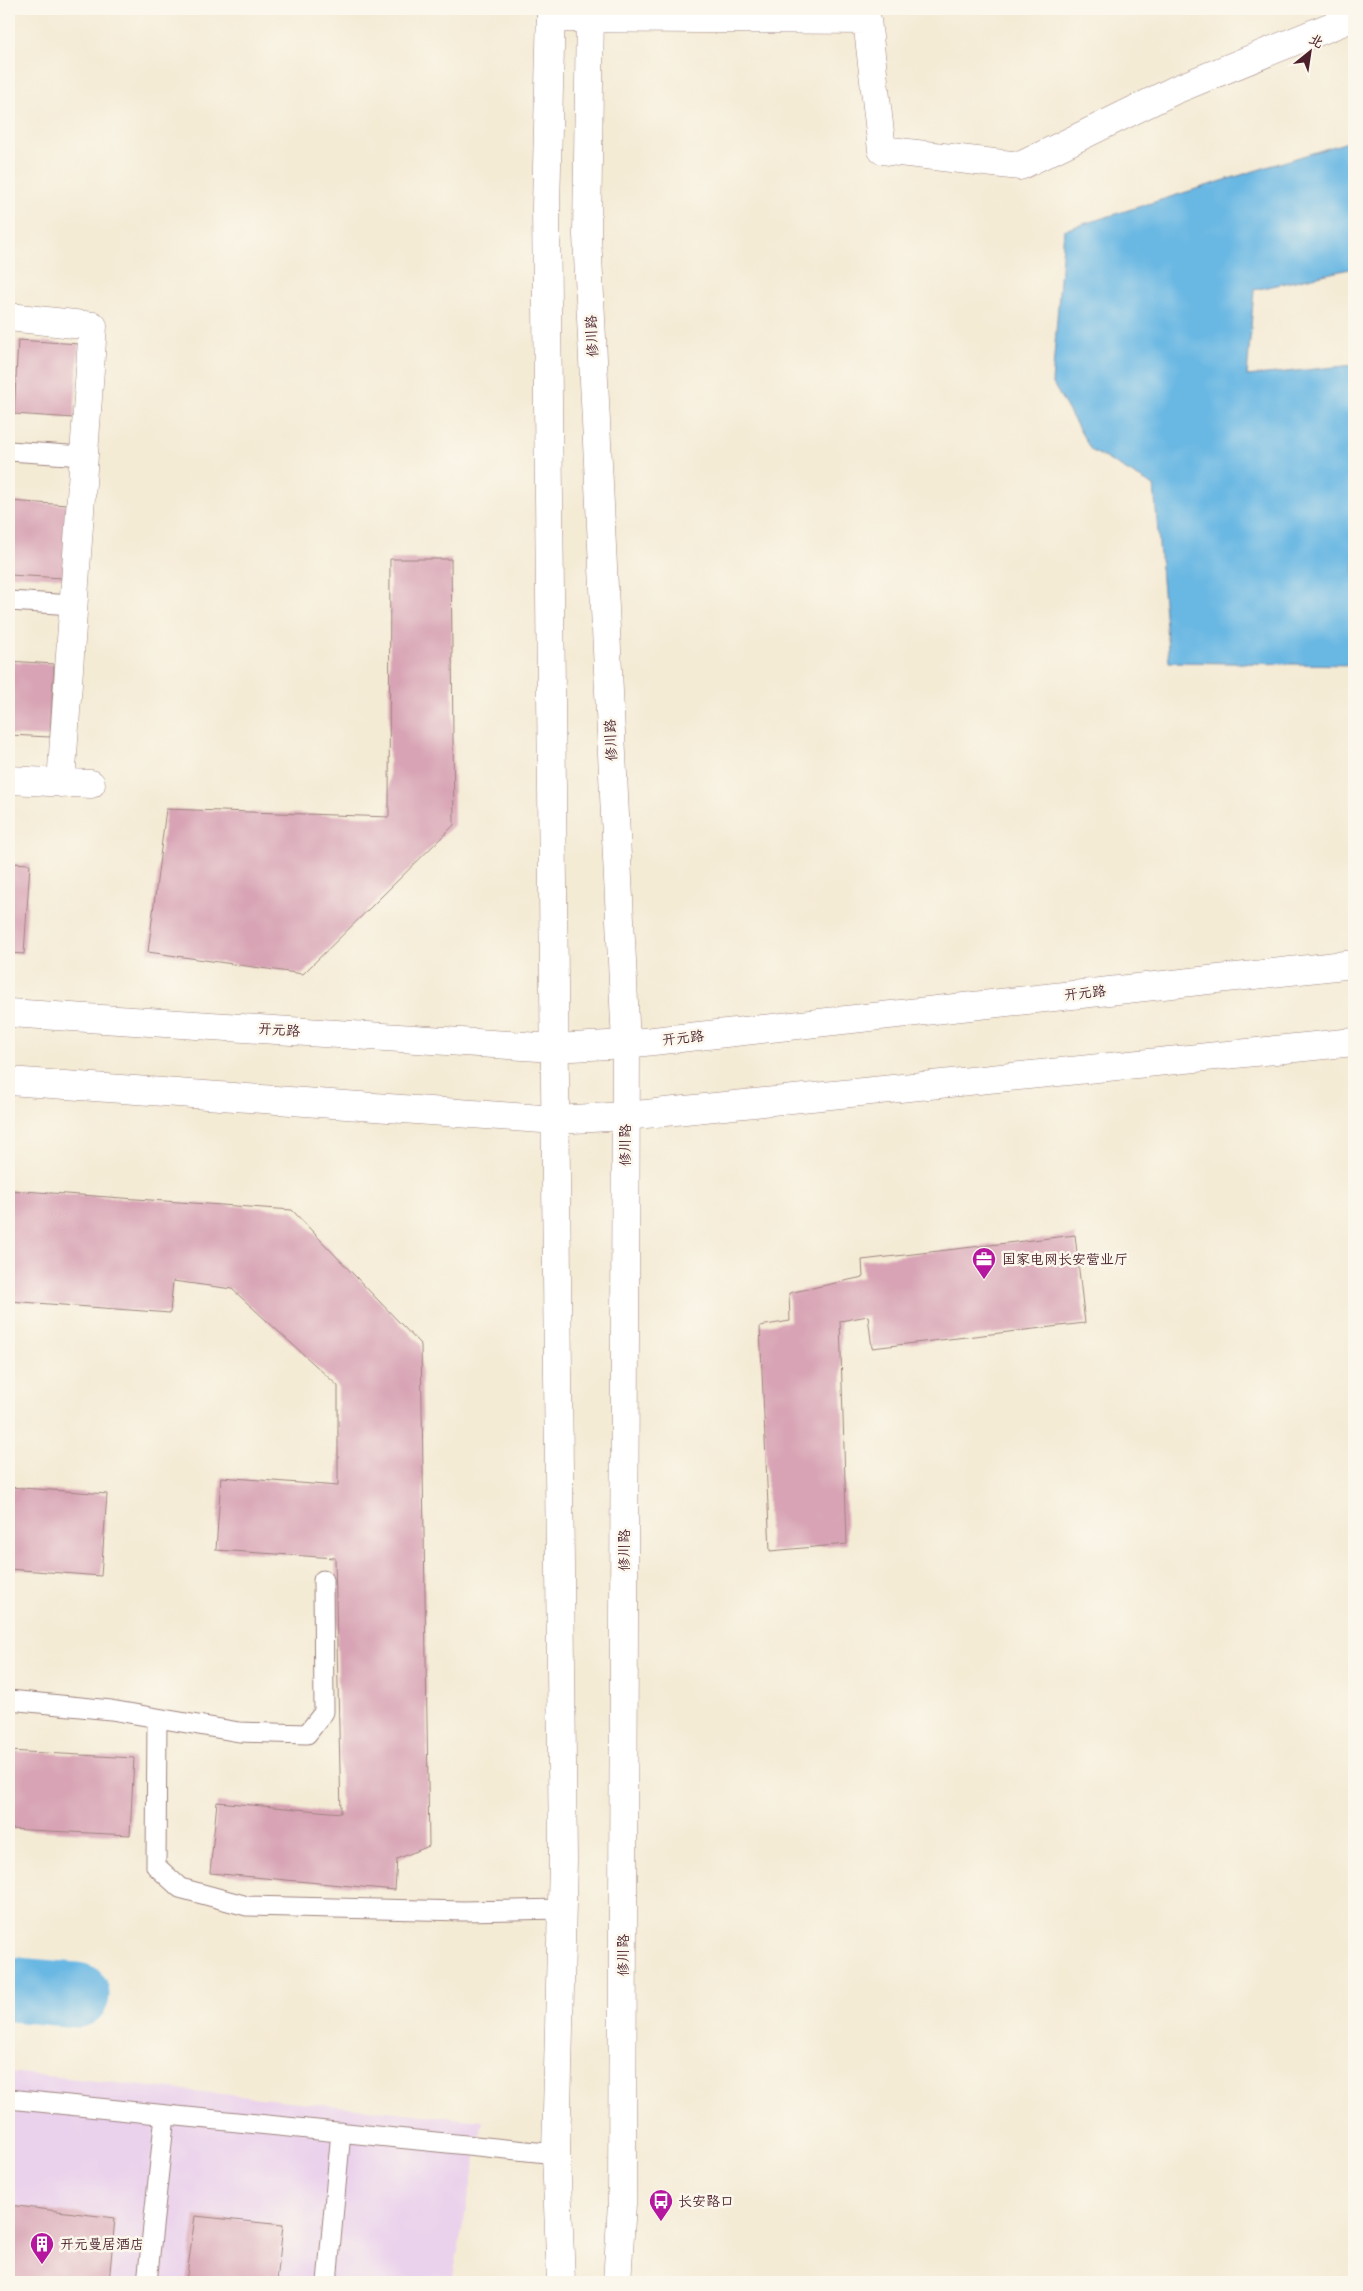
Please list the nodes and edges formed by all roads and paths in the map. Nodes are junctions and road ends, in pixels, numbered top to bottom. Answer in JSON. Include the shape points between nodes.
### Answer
{"nodes":[{"id":1,"x":551,"y":14,"type":"edge"},
{"id":2,"x":590,"y":14,"type":"edge"},
{"id":3,"x":1354,"y":17,"type":"edge"},
{"id":4,"x":9,"y":317,"type":"edge"},
{"id":5,"x":9,"y":451,"type":"edge"},
{"id":6,"x":83,"y":456,"type":"junction"},
{"id":7,"x":9,"y":601,"type":"edge"},
{"id":8,"x":73,"y":605,"type":"junction"},
{"id":9,"x":9,"y":780,"type":"edge"},
{"id":10,"x":61,"y":783,"type":"junction"},
{"id":11,"x":91,"y":784,"type":"dead end"},
{"id":12,"x":1354,"y":964,"type":"edge"},
{"id":13,"x":9,"y":1013,"type":"edge"},
{"id":14,"x":1354,"y":1042,"type":"edge"},
{"id":15,"x":626,"y":1044,"type":"junction"},
{"id":16,"x":555,"y":1048,"type":"junction"},
{"id":17,"x":9,"y":1081,"type":"edge"},
{"id":18,"x":626,"y":1116,"type":"junction"},
{"id":19,"x":556,"y":1120,"type":"junction"},
{"id":20,"x":323,"y":1580,"type":"dead end"},
{"id":21,"x":9,"y":1700,"type":"edge"},
{"id":22,"x":157,"y":1718,"type":"junction"},
{"id":23,"x":562,"y":1909,"type":"junction"},
{"id":24,"x":9,"y":2099,"type":"edge"},
{"id":25,"x":165,"y":2114,"type":"junction"},
{"id":26,"x":341,"y":2132,"type":"junction"},
{"id":27,"x":556,"y":2154,"type":"junction"},
{"id":28,"x":147,"y":2282,"type":"edge"},
{"id":29,"x":327,"y":2282,"type":"edge"},
{"id":30,"x":560,"y":2282,"type":"edge"},
{"id":31,"x":617,"y":2282,"type":"edge"}],
"edges":[{"from":1,"to":2,"type":"main road"},
{"from":1,"to":16,"type":"main road","via":[[546,206]]},
{"from":2,"to":3,"type":"main road","via":[[867,20],[882,150],[1020,166],[1175,90]]},
{"from":2,"to":15,"type":"main road","name":"修川路","via":[[587,235]]},
{"from":4,"to":6,"type":"main road","via":[[93,326]]},
{"from":5,"to":6,"type":"lane"},
{"from":6,"to":8,"type":"main road"},
{"from":7,"to":8,"type":"lane"},
{"from":8,"to":10,"type":"main road"},
{"from":9,"to":10,"type":"main road"},
{"from":10,"to":11,"type":"main road"},
{"from":12,"to":15,"type":"main road","name":"开元路"},
{"from":13,"to":16,"type":"main road","name":"开元路"},
{"from":14,"to":18,"type":"main road"},
{"from":15,"to":16,"type":"main road","name":"开元路"},
{"from":15,"to":18,"type":"main road","name":"修川路"},
{"from":16,"to":19,"type":"main road"},
{"from":17,"to":19,"type":"main road"},
{"from":18,"to":19,"type":"main road"},
{"from":18,"to":31,"type":"main road","name":"修川路","via":[[622,2203]]},
{"from":19,"to":23,"type":"main road"},
{"from":20,"to":22,"type":"lane","via":[[324,1712],[306,1734],[239,1732]]},
{"from":21,"to":22,"type":"lane"},
{"from":22,"to":23,"type":"lane","via":[[156,1866],[180,1888],[247,1906],[464,1911]]},
{"from":23,"to":27,"type":"main road"},
{"from":24,"to":25,"type":"lane"},
{"from":25,"to":26,"type":"lane"},
{"from":25,"to":28,"type":"lane"},
{"from":26,"to":27,"type":"lane"},
{"from":26,"to":29,"type":"lane"},
{"from":27,"to":30,"type":"main road"}]}
